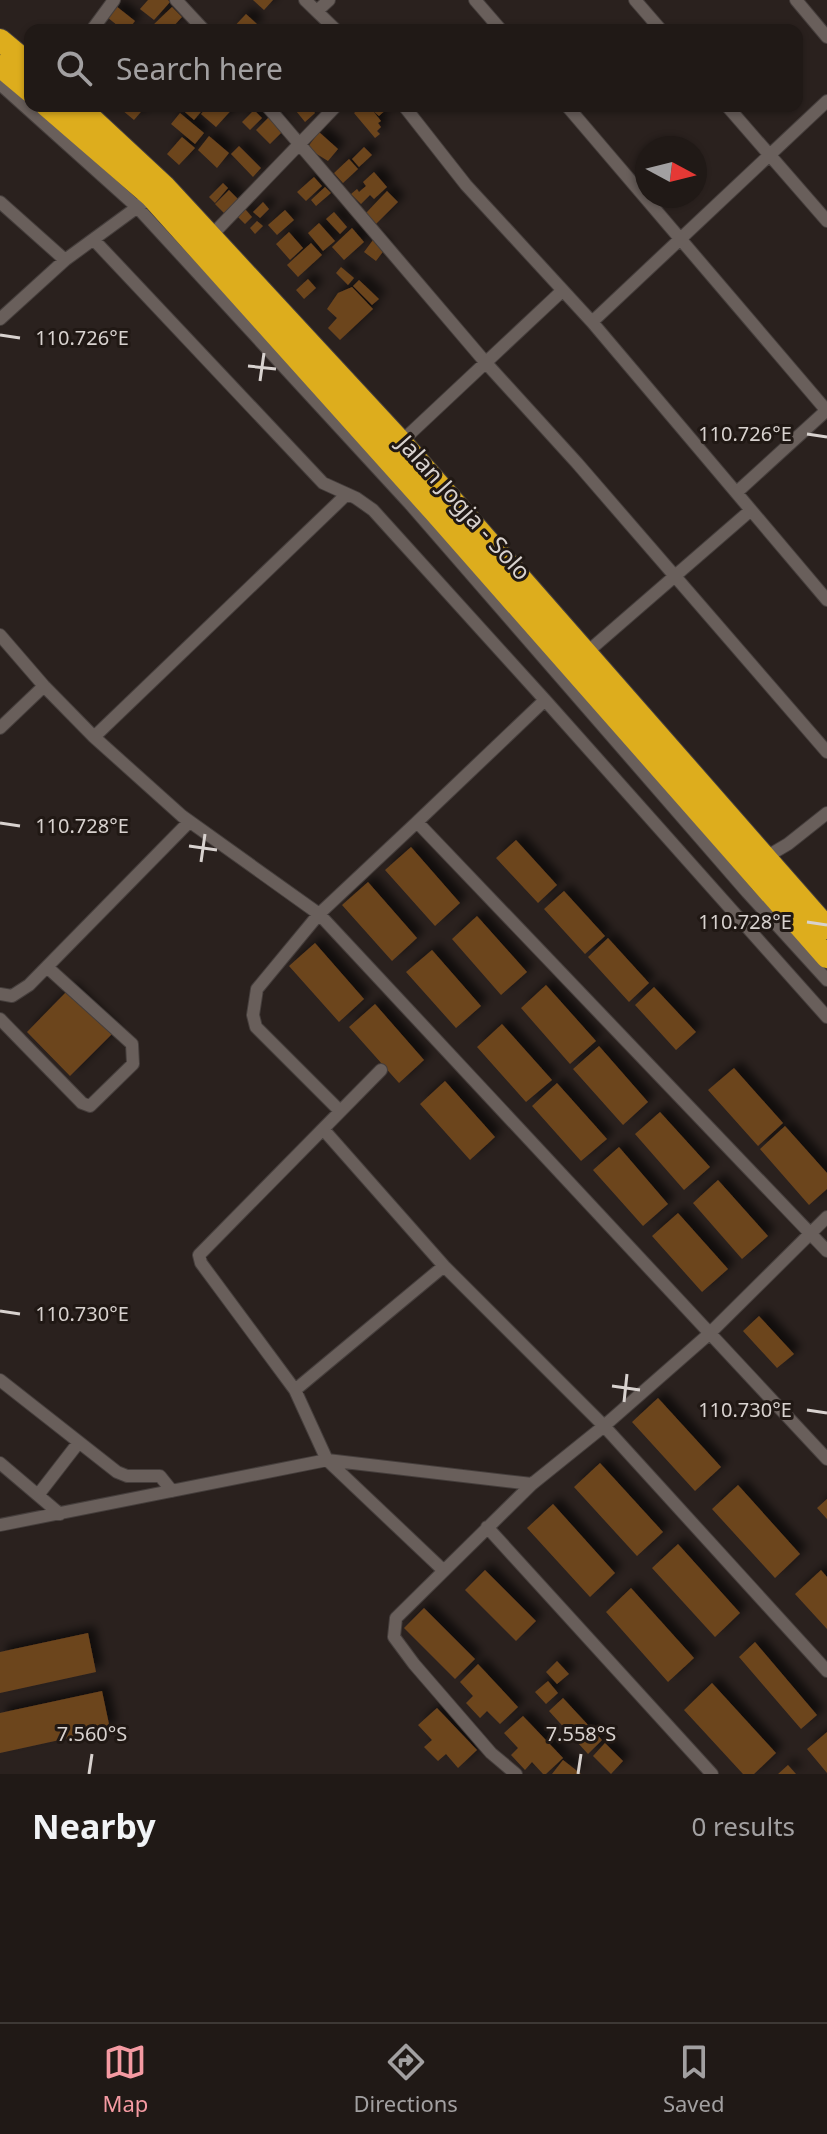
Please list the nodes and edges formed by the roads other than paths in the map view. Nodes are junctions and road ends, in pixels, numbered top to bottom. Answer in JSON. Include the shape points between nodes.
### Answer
{"nodes":[{"id":1,"x":114,"y":0,"type":"edge"},
{"id":2,"x":176,"y":0,"type":"edge"},
{"id":3,"x":305,"y":0,"type":"edge"},
{"id":4,"x":329,"y":0,"type":"edge"},
{"id":5,"x":475,"y":0,"type":"edge"},
{"id":6,"x":635,"y":0,"type":"edge"},
{"id":7,"x":796,"y":0,"type":"edge"},
{"id":8,"x":317,"y":11,"type":"junction"},
{"id":9,"x":96,"y":24,"type":"edge"},
{"id":10,"x":198,"y":24,"type":"edge"},
{"id":11,"x":330,"y":24,"type":"edge"},
{"id":12,"x":496,"y":24,"type":"edge"},
{"id":13,"x":656,"y":24,"type":"edge"},
{"id":14,"x":827,"y":37,"type":"edge"},
{"id":15,"x":0,"y":40,"type":"edge"},
{"id":16,"x":24,"y":60,"type":"edge"},
{"id":17,"x":0,"y":66,"type":"edge"},
{"id":18,"x":0,"y":84,"type":"edge"},
{"id":19,"x":24,"y":86,"type":"edge"},
{"id":20,"x":827,"y":101,"type":"edge"},
{"id":21,"x":24,"y":102,"type":"edge"},
{"id":22,"x":38,"y":112,"type":"edge"},
{"id":23,"x":54,"y":112,"type":"edge"},
{"id":24,"x":83,"y":112,"type":"edge"},
{"id":25,"x":272,"y":112,"type":"edge"},
{"id":26,"x":330,"y":112,"type":"edge"},
{"id":27,"x":409,"y":112,"type":"edge"},
{"id":28,"x":572,"y":112,"type":"edge"},
{"id":29,"x":732,"y":112,"type":"edge"},
{"id":30,"x":298,"y":144,"type":"junction"},
{"id":31,"x":770,"y":156,"type":"junction"},
{"id":32,"x":151,"y":196,"type":"junction"},
{"id":33,"x":0,"y":202,"type":"edge"},
{"id":34,"x":827,"y":221,"type":"edge"},
{"id":35,"x":210,"y":237,"type":"junction"},
{"id":36,"x":681,"y":237,"type":"junction"},
{"id":37,"x":94,"y":240,"type":"junction"},
{"id":38,"x":65,"y":260,"type":"junction"},
{"id":39,"x":562,"y":291,"type":"junction"},
{"id":40,"x":0,"y":319,"type":"edge"},
{"id":41,"x":592,"y":322,"type":"junction"},
{"id":42,"x":486,"y":363,"type":"junction"},
{"id":43,"x":827,"y":411,"type":"edge"},
{"id":44,"x":390,"y":458,"type":"junction"},
{"id":45,"x":737,"y":492,"type":"junction"},
{"id":46,"x":347,"y":494,"type":"junction"},
{"id":47,"x":751,"y":510,"type":"junction"},
{"id":48,"x":674,"y":575,"type":"junction"},
{"id":49,"x":827,"y":600,"type":"edge"},
{"id":50,"x":0,"y":635,"type":"edge"},
{"id":51,"x":585,"y":654,"type":"junction"},
{"id":52,"x":44,"y":686,"type":"junction"},
{"id":53,"x":545,"y":700,"type":"junction"},
{"id":54,"x":0,"y":728,"type":"edge"},
{"id":55,"x":94,"y":737,"type":"junction"},
{"id":56,"x":827,"y":752,"type":"edge"},
{"id":57,"x":827,"y":813,"type":"edge"},
{"id":58,"x":189,"y":822,"type":"junction"},
{"id":59,"x":417,"y":822,"type":"junction"},
{"id":60,"x":766,"y":857,"type":"junction"},
{"id":61,"x":319,"y":914,"type":"junction"},
{"id":62,"x":827,"y":928,"type":"edge"},
{"id":63,"x":827,"y":957,"type":"edge"},
{"id":64,"x":47,"y":967,"type":"junction"},
{"id":65,"x":827,"y":980,"type":"edge"},
{"id":66,"x":0,"y":994,"type":"edge"},
{"id":67,"x":827,"y":1017,"type":"edge"},
{"id":68,"x":0,"y":1019,"type":"edge"},
{"id":69,"x":381,"y":1070,"type":"dead end"},
{"id":70,"x":340,"y":1111,"type":"junction"},
{"id":71,"x":323,"y":1129,"type":"junction"},
{"id":72,"x":827,"y":1217,"type":"edge"},
{"id":73,"x":810,"y":1233,"type":"junction"},
{"id":74,"x":827,"y":1251,"type":"edge"},
{"id":75,"x":444,"y":1266,"type":"junction"},
{"id":76,"x":709,"y":1334,"type":"junction"},
{"id":77,"x":0,"y":1380,"type":"edge"},
{"id":78,"x":295,"y":1390,"type":"junction"},
{"id":79,"x":604,"y":1426,"type":"junction"},
{"id":80,"x":79,"y":1442,"type":"junction"},
{"id":81,"x":827,"y":1459,"type":"edge"},
{"id":82,"x":327,"y":1460,"type":"junction"},
{"id":83,"x":0,"y":1463,"type":"edge"},
{"id":84,"x":532,"y":1484,"type":"junction"},
{"id":85,"x":172,"y":1491,"type":"junction"},
{"id":86,"x":38,"y":1495,"type":"junction"},
{"id":87,"x":60,"y":1514,"type":"junction"},
{"id":88,"x":0,"y":1525,"type":"edge"},
{"id":89,"x":487,"y":1527,"type":"junction"},
{"id":90,"x":443,"y":1570,"type":"junction"},
{"id":91,"x":827,"y":1671,"type":"edge"},
{"id":92,"x":516,"y":1774,"type":"edge"},
{"id":93,"x":712,"y":1774,"type":"edge"}],
"edges":[{"from":1,"to":9,"type":"street"},
{"from":2,"to":10,"type":"street"},
{"from":3,"to":8,"type":"street"},
{"from":4,"to":8,"type":"street"},
{"from":5,"to":12,"type":"street"},
{"from":6,"to":13,"type":"street"},
{"from":7,"to":14,"type":"street"},
{"from":8,"to":11,"type":"street"},
{"from":15,"to":16,"type":"highway"},
{"from":17,"to":19,"type":"highway"},
{"from":18,"to":21,"type":"street"},
{"from":20,"to":31,"type":"street"},
{"from":22,"to":32,"type":"street"},
{"from":23,"to":32,"type":"highway","name":"Jalan Jogja - Solo"},
{"from":24,"to":32,"type":"highway","name":"Jalan Jogja - Solo"},
{"from":25,"to":30,"type":"street"},
{"from":26,"to":30,"type":"street"},
{"from":27,"to":39,"type":"street"},
{"from":28,"to":36,"type":"street"},
{"from":29,"to":31,"type":"street"},
{"from":30,"to":35,"type":"street"},
{"from":30,"to":42,"type":"street"},
{"from":31,"to":34,"type":"street"},
{"from":31,"to":36,"type":"street"},
{"from":32,"to":35,"type":"highway","name":"Jalan Jogja - Solo"},
{"from":32,"to":37,"type":"street"},
{"from":32,"to":44,"type":"highway","name":"Jalan Jogja - Solo"},
{"from":33,"to":38,"type":"street"},
{"from":35,"to":44,"type":"highway","name":"Jalan Jogja - Solo"},
{"from":36,"to":41,"type":"street"},
{"from":36,"to":43,"type":"street"},
{"from":37,"to":38,"type":"street"},
{"from":37,"to":46,"type":"street","via":[[323,483]]},
{"from":38,"to":40,"type":"street"},
{"from":39,"to":41,"type":"street"},
{"from":39,"to":42,"type":"street"},
{"from":41,"to":45,"type":"street"},
{"from":42,"to":44,"type":"street"},
{"from":42,"to":48,"type":"street"},
{"from":43,"to":45,"type":"street"},
{"from":44,"to":51,"type":"highway","name":"Jalan Jogja - Solo"},
{"from":44,"to":63,"type":"highway","name":"Jalan Jogja - Solo"},
{"from":44,"to":65,"type":"street","via":[[747,892]]},
{"from":45,"to":47,"type":"street"},
{"from":46,"to":53,"type":"street","via":[[373,510]]},
{"from":46,"to":55,"type":"street"},
{"from":47,"to":48,"type":"street"},
{"from":47,"to":49,"type":"street"},
{"from":48,"to":51,"type":"street"},
{"from":48,"to":56,"type":"street"},
{"from":50,"to":52,"type":"street"},
{"from":51,"to":60,"type":"highway","name":"Jalan Jogja - Solo"},
{"from":52,"to":54,"type":"street"},
{"from":52,"to":55,"type":"street"},
{"from":53,"to":59,"type":"street"},
{"from":53,"to":67,"type":"street"},
{"from":55,"to":58,"type":"street"},
{"from":57,"to":60,"type":"street"},
{"from":58,"to":61,"type":"street"},
{"from":58,"to":64,"type":"street"},
{"from":59,"to":61,"type":"street"},
{"from":59,"to":73,"type":"street"},
{"from":60,"to":62,"type":"highway","name":"Jalan Jogja - Solo"},
{"from":61,"to":70,"type":"street","via":[[257,989],[253,1015],[256,1027]]},
{"from":61,"to":76,"type":"street"},
{"from":64,"to":66,"type":"street","via":[[18,993]]},
{"from":64,"to":68,"type":"street","via":[[132,1044],[133,1064],[90,1106]]},
{"from":69,"to":70,"type":"street"},
{"from":70,"to":71,"type":"street"},
{"from":71,"to":75,"type":"street"},
{"from":71,"to":78,"type":"street","via":[[199,1255]]},
{"from":72,"to":73,"type":"street"},
{"from":73,"to":74,"type":"street"},
{"from":73,"to":76,"type":"street"},
{"from":75,"to":78,"type":"street"},
{"from":75,"to":79,"type":"street"},
{"from":76,"to":79,"type":"street"},
{"from":76,"to":81,"type":"street"},
{"from":77,"to":80,"type":"street"},
{"from":78,"to":82,"type":"street"},
{"from":79,"to":84,"type":"street"},
{"from":79,"to":91,"type":"street"},
{"from":80,"to":85,"type":"street","via":[[117,1472],[160,1476]]},
{"from":80,"to":86,"type":"street"},
{"from":82,"to":84,"type":"street"},
{"from":82,"to":85,"type":"street"},
{"from":82,"to":90,"type":"street"},
{"from":83,"to":86,"type":"street"},
{"from":84,"to":89,"type":"street"},
{"from":85,"to":87,"type":"street"},
{"from":86,"to":87,"type":"street"},
{"from":87,"to":88,"type":"street"},
{"from":89,"to":90,"type":"street"},
{"from":89,"to":93,"type":"street"},
{"from":90,"to":92,"type":"street","via":[[396,1618],[394,1637],[491,1753]]}]}
